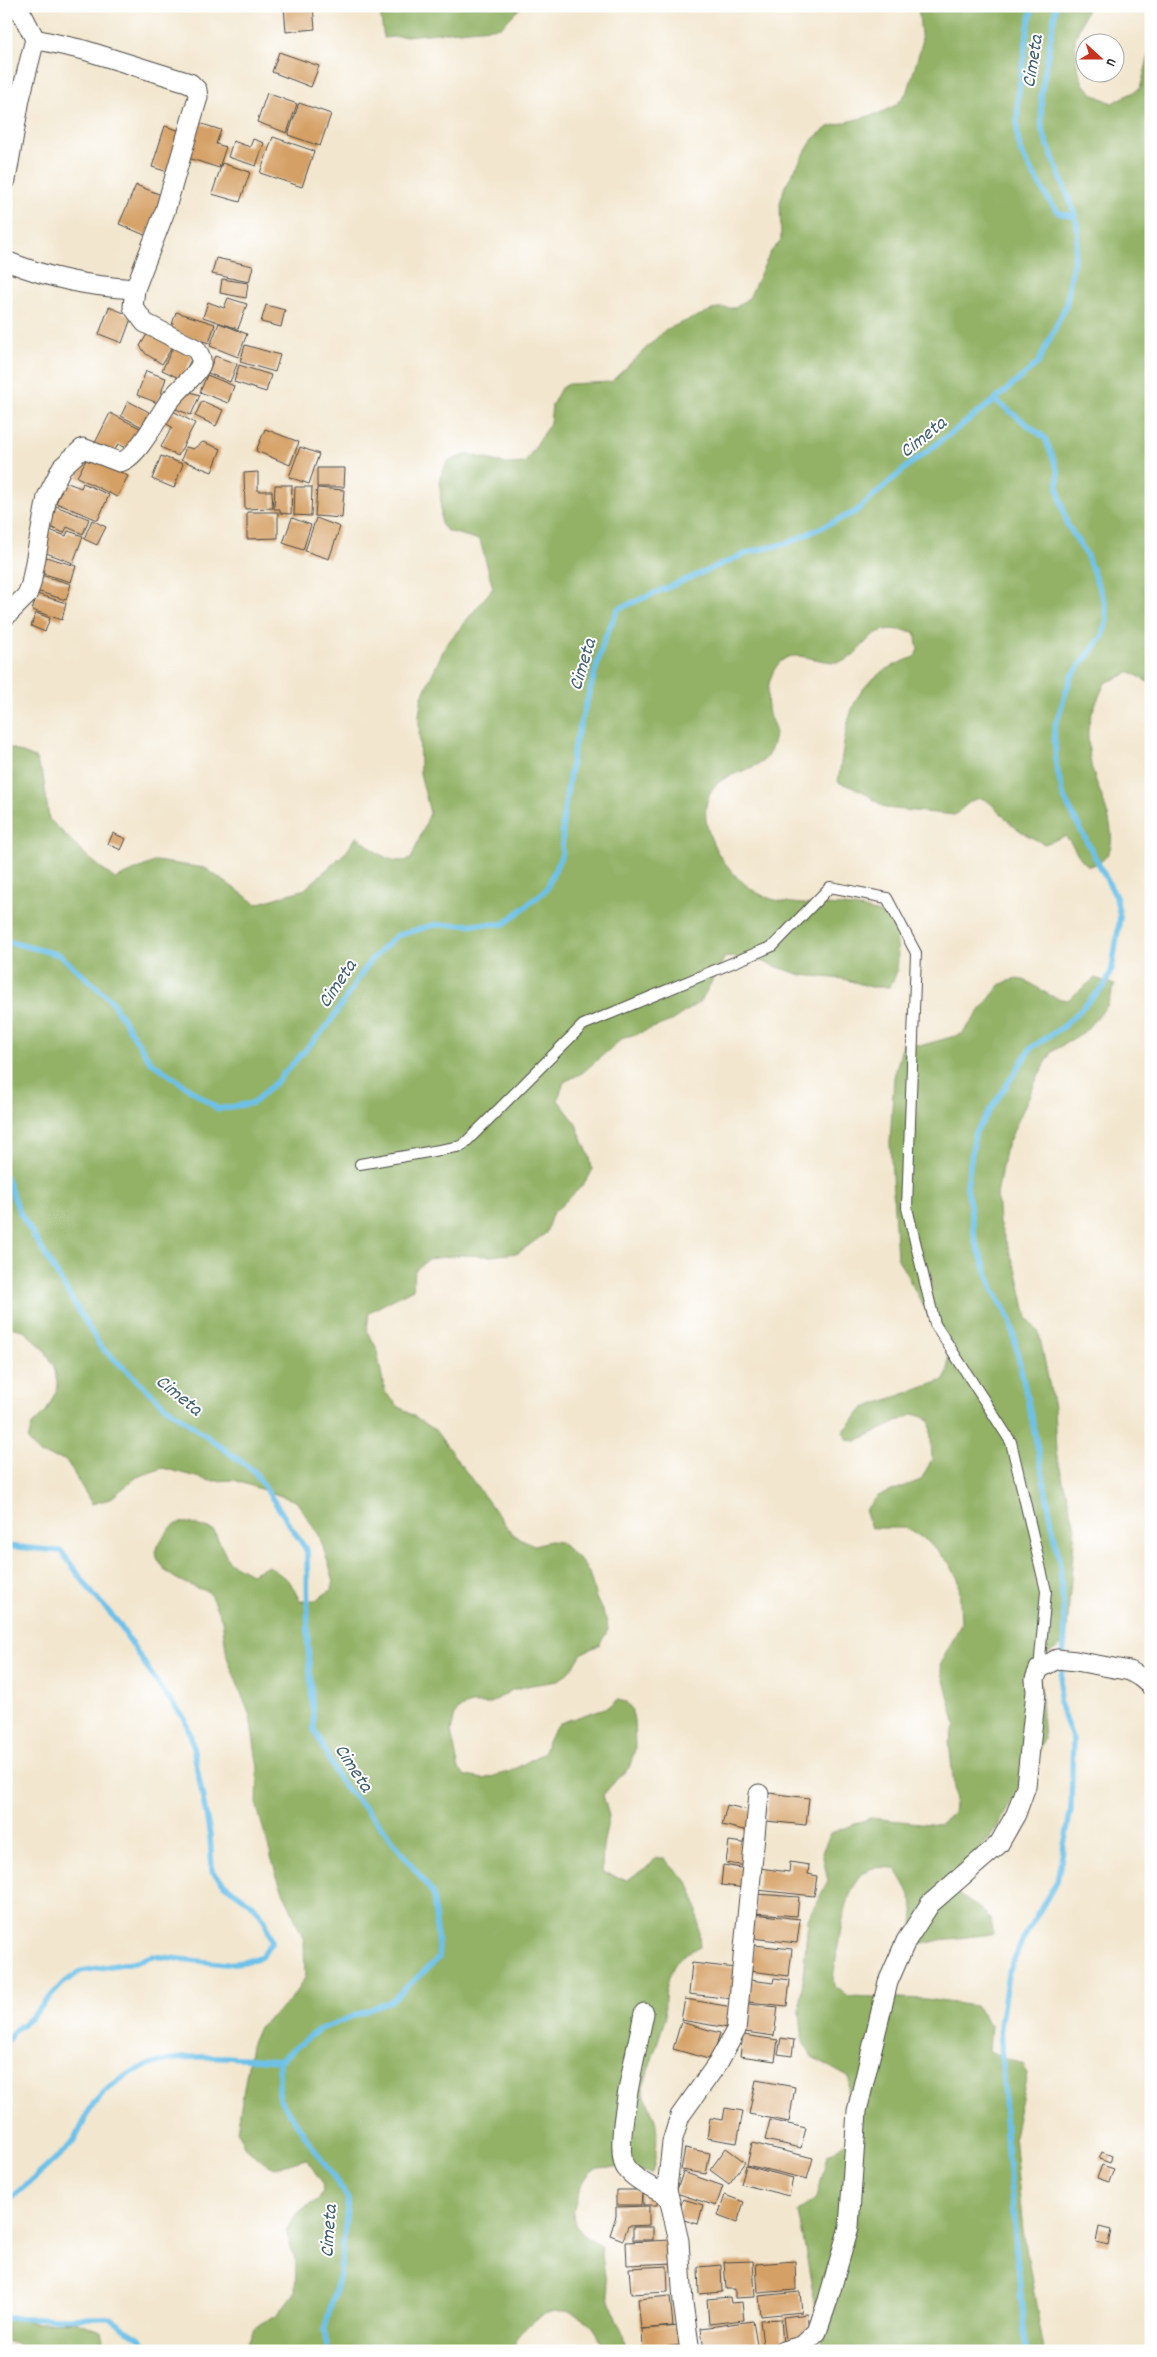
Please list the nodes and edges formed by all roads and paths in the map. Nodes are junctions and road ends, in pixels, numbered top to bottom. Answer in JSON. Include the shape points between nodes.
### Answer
{"nodes":[{"id":1,"x":18,"y":6,"type":"edge"},
{"id":2,"x":35,"y":39,"type":"junction"},
{"id":3,"x":6,"y":180,"type":"edge"},
{"id":4,"x":6,"y":261,"type":"edge"},
{"id":5,"x":136,"y":289,"type":"junction"},
{"id":6,"x":6,"y":616,"type":"edge"},
{"id":7,"x":360,"y":1164,"type":"dead end"},
{"id":8,"x":1039,"y":1669,"type":"junction"},
{"id":9,"x":1151,"y":1686,"type":"edge"},
{"id":10,"x":759,"y":1794,"type":"dead end"},
{"id":11,"x":644,"y":2013,"type":"dead end"},
{"id":12,"x":668,"y":2196,"type":"junction"},
{"id":13,"x":690,"y":2351,"type":"edge"},
{"id":14,"x":783,"y":2351,"type":"edge"}],
"edges":[{"from":1,"to":2,"type":"street"},
{"from":2,"to":3,"type":"street"},
{"from":2,"to":5,"type":"street","via":[[84,50],[190,83],[197,90],[198,97],[177,174]]},
{"from":4,"to":5,"type":"street","via":[[64,281]]},
{"from":5,"to":6,"type":"street","via":[[133,306],[139,317],[196,350],[201,362],[194,374],[172,394],[126,461],[119,462],[83,448],[62,467],[47,497],[27,595]]},
{"from":7,"to":8,"type":"lane","via":[[462,1146],[583,1025],[773,946],[830,886],[887,898],[916,952],[907,1208],[935,1324],[1011,1442],[1046,1591]]},
{"from":8,"to":9,"type":"street","via":[[1057,1659],[1076,1661],[1130,1671]]},
{"from":8,"to":14,"type":"street","via":[[1035,1679],[1026,1786],[1016,1814],[999,1844],[930,1904],[906,1940],[888,1982],[856,2112],[849,2227],[817,2332],[802,2346]]},
{"from":10,"to":12,"type":"street","via":[[736,2030],[718,2064],[680,2116],[672,2142]]},
{"from":11,"to":12,"type":"street","via":[[624,2119],[621,2154],[626,2168]]},
{"from":12,"to":13,"type":"street","via":[[678,2241]]}]}
